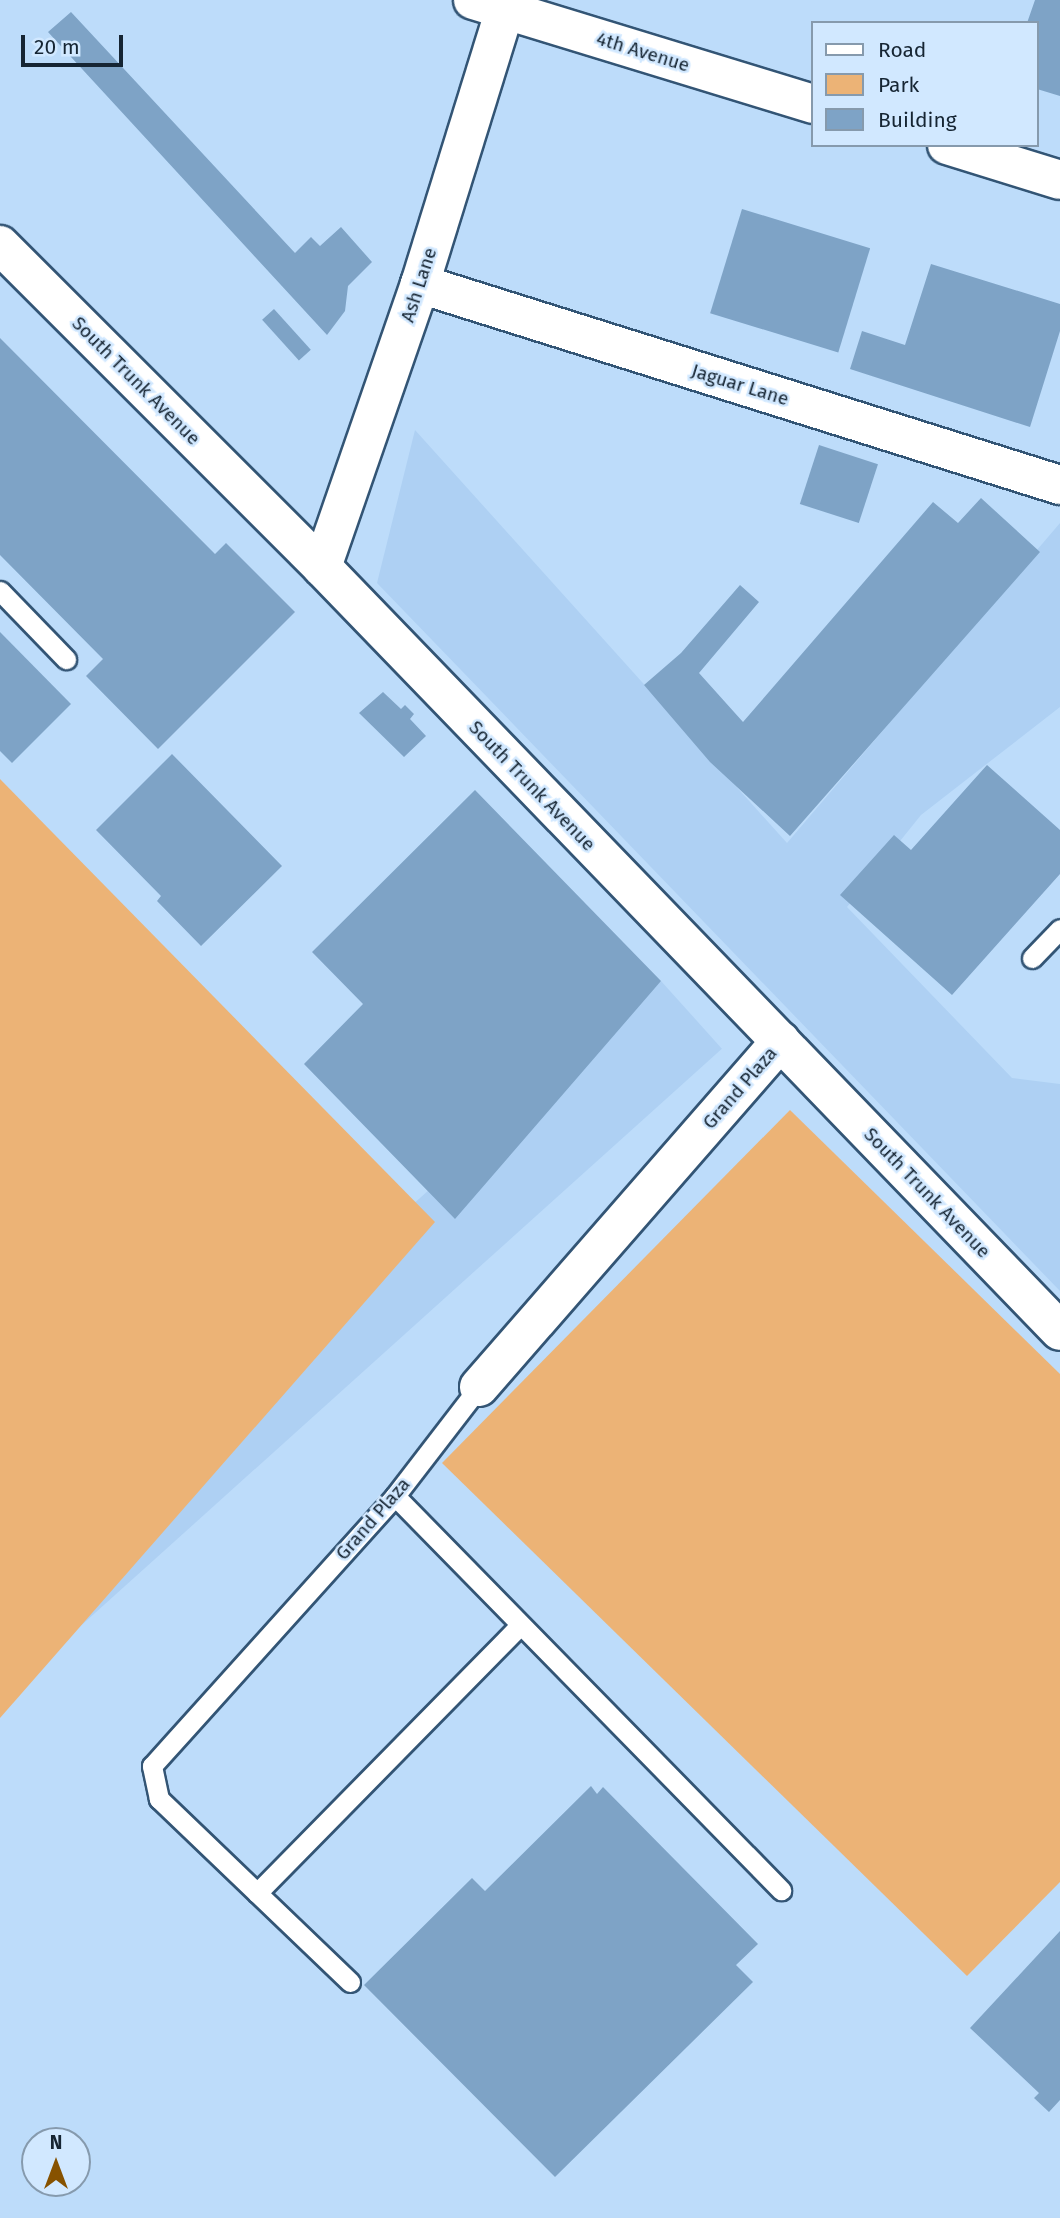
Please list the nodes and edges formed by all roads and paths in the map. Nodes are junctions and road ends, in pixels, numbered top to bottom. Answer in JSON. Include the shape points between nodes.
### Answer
{"nodes":[{"id":1,"x":495,"y":3,"type":"edge"},
{"id":2,"x":811,"y":103,"type":"edge"},
{"id":3,"x":953,"y":147,"type":"edge"},
{"id":4,"x":1060,"y":180,"type":"edge"},
{"id":5,"x":0,"y":245,"type":"edge"},
{"id":6,"x":420,"y":284,"type":"junction"},
{"id":7,"x":1060,"y":485,"type":"edge"},
{"id":8,"x":322,"y":567,"type":"junction"},
{"id":9,"x":0,"y":591,"type":"edge"},
{"id":10,"x":66,"y":659,"type":"dead end"},
{"id":11,"x":1060,"y":929,"type":"edge"},
{"id":12,"x":1032,"y":958,"type":"dead end"},
{"id":13,"x":781,"y":1041,"type":"junction"},
{"id":14,"x":1060,"y":1331,"type":"edge"},
{"id":15,"x":478,"y":1387,"type":"joint"},
{"id":16,"x":395,"y":1496,"type":"junction"},
{"id":17,"x":520,"y":1625,"type":"junction"},
{"id":18,"x":781,"y":1890,"type":"dead end"},
{"id":19,"x":257,"y":1892,"type":"junction"},
{"id":20,"x":350,"y":1982,"type":"dead end"}],
"edges":[{"from":1,"to":2,"type":"street","name":"4th Avenue"},
{"from":1,"to":6,"type":"street","name":"Ash Lane"},
{"from":3,"to":4,"type":"street"},
{"from":5,"to":8,"type":"street","name":"South Trunk Avenue"},
{"from":6,"to":7,"type":"street","name":"Jaguar Lane"},
{"from":6,"to":8,"type":"street","name":"Ash Lane"},
{"from":8,"to":13,"type":"street","name":"South Trunk Avenue"},
{"from":9,"to":10,"type":"lane"},
{"from":11,"to":12,"type":"lane"},
{"from":13,"to":14,"type":"street","name":"South Trunk Avenue"},
{"from":13,"to":15,"type":"street","name":"Grand Plaza"},
{"from":15,"to":16,"type":"lane","name":"Grand Plaza"},
{"from":16,"to":17,"type":"lane"},
{"from":16,"to":19,"type":"lane","name":"Grand Plaza","via":[[152,1766],[159,1799]]},
{"from":17,"to":18,"type":"lane"},
{"from":17,"to":19,"type":"lane"},
{"from":19,"to":20,"type":"lane","name":"Grand Plaza"}]}
